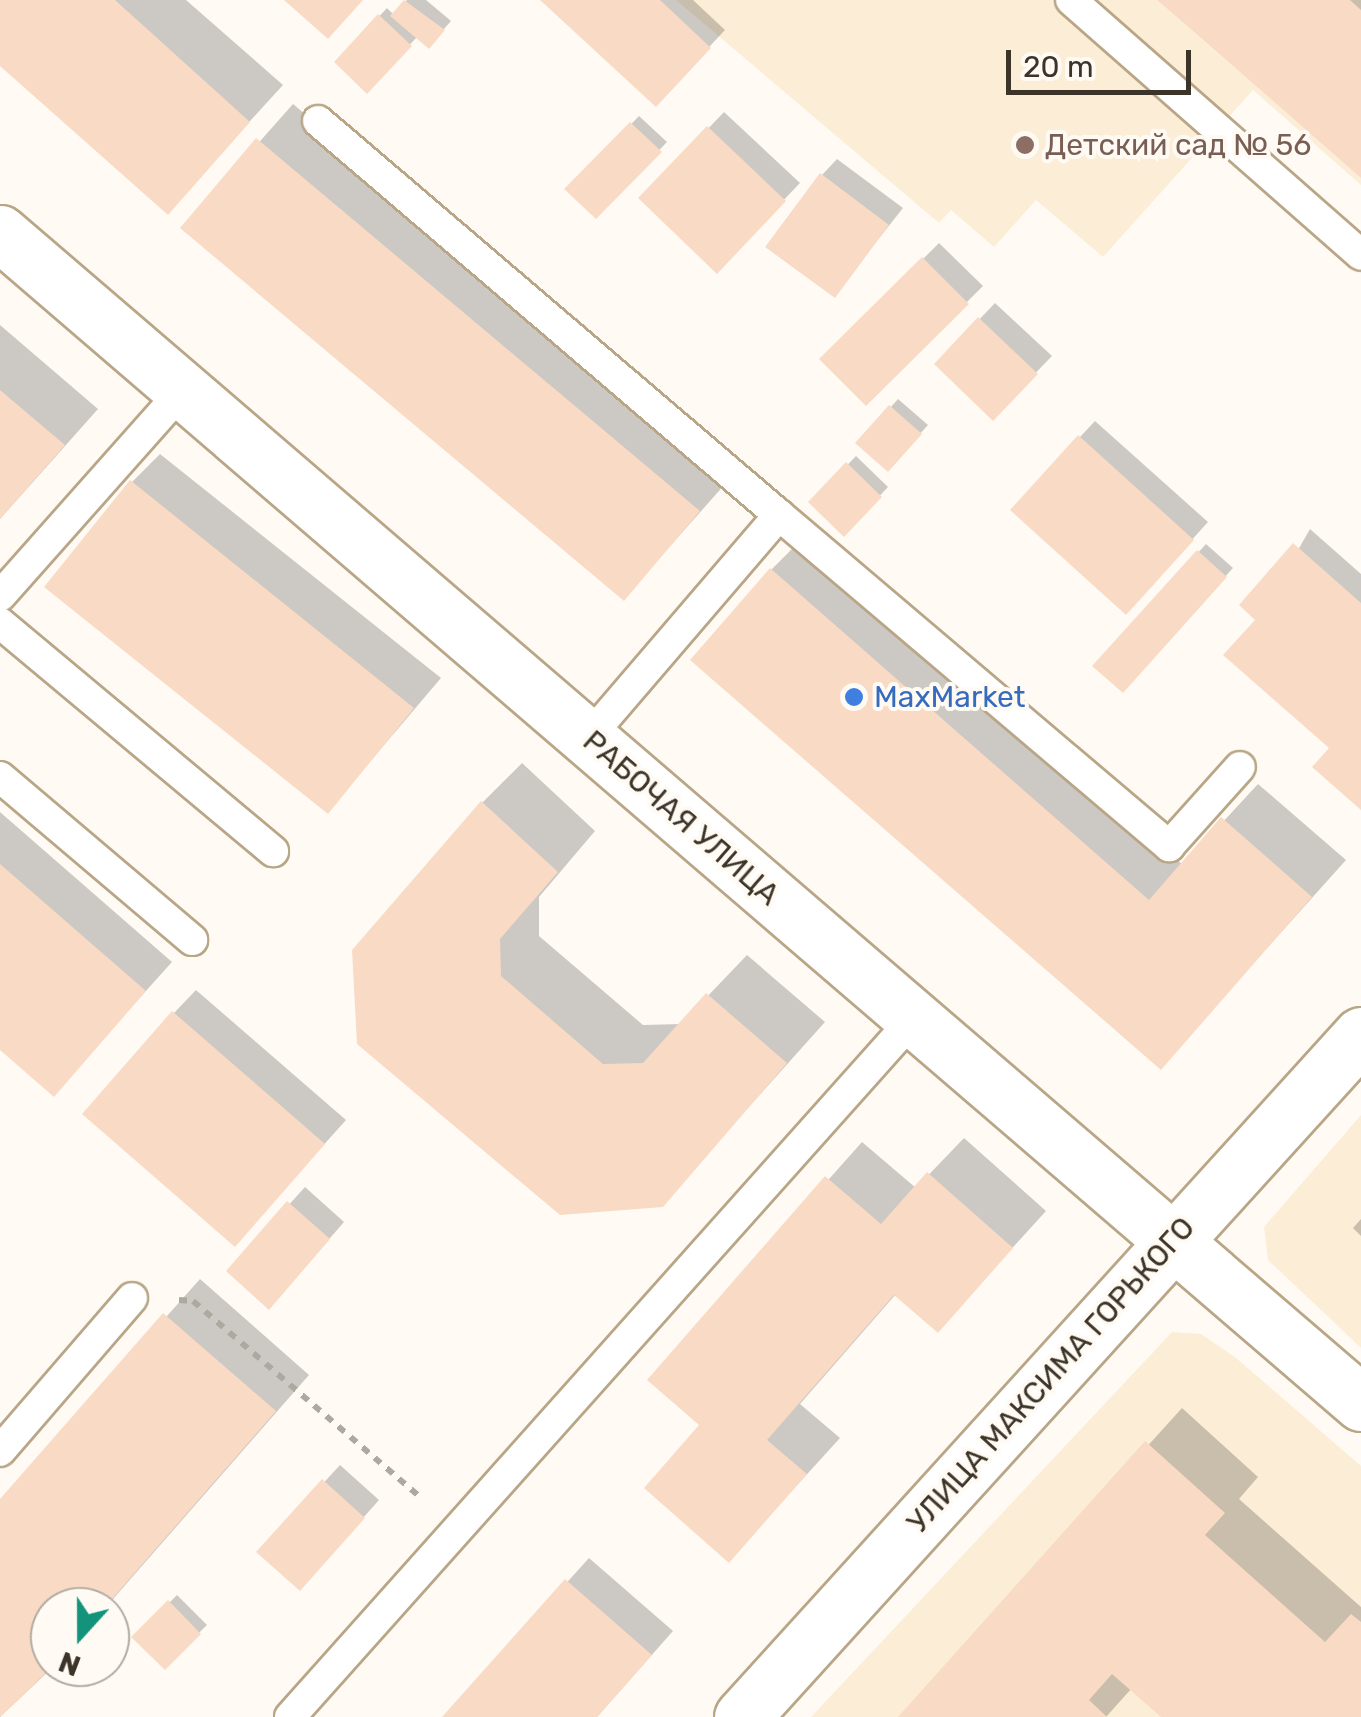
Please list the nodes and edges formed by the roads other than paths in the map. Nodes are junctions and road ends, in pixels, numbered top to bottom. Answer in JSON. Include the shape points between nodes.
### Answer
{"nodes":[{"id":1,"x":1071,"y":0,"type":"edge"},
{"id":2,"x":318,"y":120,"type":"dead end"},
{"id":3,"x":0,"y":232,"type":"edge"},
{"id":4,"x":1361,"y":255,"type":"edge"},
{"id":5,"x":183,"y":390,"type":"junction"},
{"id":6,"x":779,"y":514,"type":"junction"},
{"id":7,"x":0,"y":596,"type":"edge"},
{"id":8,"x":0,"y":623,"type":"edge"},
{"id":9,"x":588,"y":738,"type":"junction"},
{"id":10,"x":1240,"y":767,"type":"dead end"},
{"id":11,"x":0,"y":778,"type":"edge"},
{"id":12,"x":273,"y":851,"type":"dead end"},
{"id":13,"x":192,"y":940,"type":"dead end"},
{"id":14,"x":914,"y":1018,"type":"junction"},
{"id":15,"x":1361,"y":1035,"type":"edge"},
{"id":16,"x":1172,"y":1240,"type":"junction"},
{"id":17,"x":132,"y":1298,"type":"road end"},
{"id":18,"x":1361,"y":1403,"type":"edge"},
{"id":19,"x":0,"y":1451,"type":"edge"},
{"id":20,"x":290,"y":1717,"type":"edge"},
{"id":21,"x":742,"y":1717,"type":"edge"}],
"edges":[{"from":1,"to":4,"type":"lane"},
{"from":2,"to":6,"type":"lane"},
{"from":3,"to":5,"type":"street","name":"РАБОЧАЯ УЛИЦА"},
{"from":5,"to":7,"type":"lane"},
{"from":5,"to":9,"type":"street","name":"РАБОЧАЯ УЛИЦА"},
{"from":6,"to":9,"type":"lane"},
{"from":6,"to":10,"type":"lane","via":[[1170,846]]},
{"from":8,"to":12,"type":"lane"},
{"from":9,"to":14,"type":"street","name":"РАБОЧАЯ УЛИЦА"},
{"from":11,"to":13,"type":"lane"},
{"from":14,"to":16,"type":"street","name":"РАБОЧАЯ УЛИЦА"},
{"from":14,"to":20,"type":"lane"},
{"from":15,"to":16,"type":"street","name":"УЛИЦА МАКСИМА ГОРЬКОГО"},
{"from":16,"to":18,"type":"street","name":"РАБОЧАЯ УЛИЦА"},
{"from":16,"to":21,"type":"street","name":"УЛИЦА МАКСИМА ГОРЬКОГО"},
{"from":17,"to":19,"type":"lane"}]}
